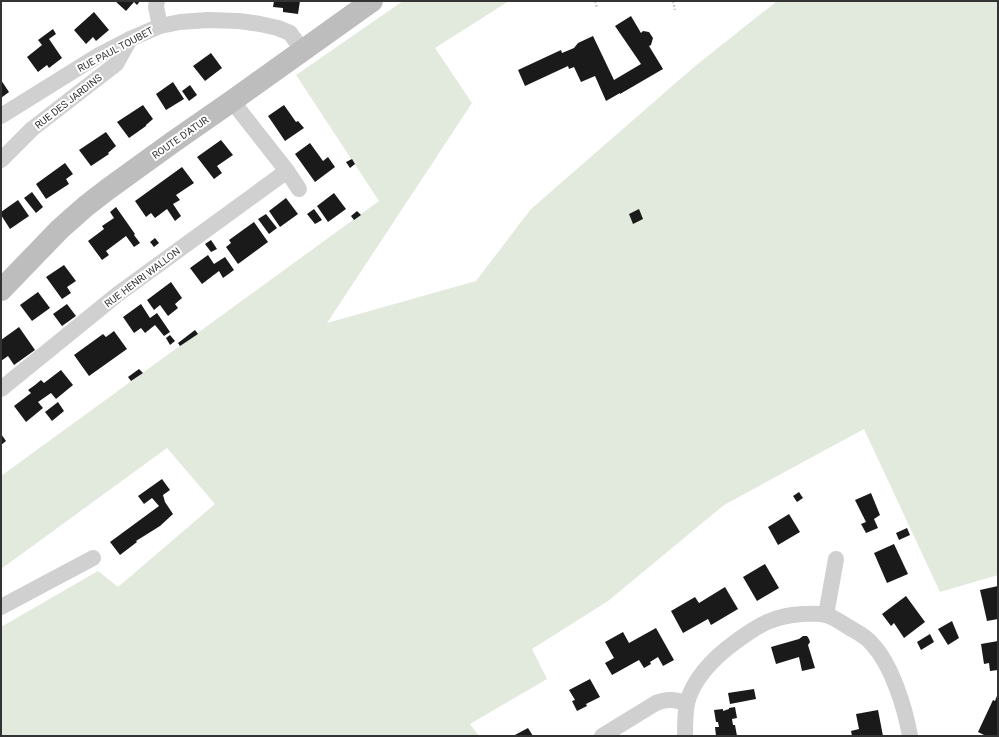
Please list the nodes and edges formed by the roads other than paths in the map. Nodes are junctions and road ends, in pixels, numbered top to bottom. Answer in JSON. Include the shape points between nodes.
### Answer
{"nodes":[{"id":1,"x":157,"y":1,"type":"edge"},
{"id":2,"x":372,"y":1,"type":"edge"},
{"id":3,"x":160,"y":26,"type":"junction"},
{"id":4,"x":130,"y":39,"type":"junction"},
{"id":5,"x":303,"y":51,"type":"junction"},
{"id":6,"x":232,"y":101,"type":"junction"},
{"id":7,"x":1,"y":116,"type":"edge"},
{"id":8,"x":1,"y":160,"type":"edge"},
{"id":9,"x":287,"y":171,"type":"junction"},
{"id":10,"x":299,"y":189,"type":"dead end"},
{"id":11,"x":1,"y":290,"type":"edge"},
{"id":12,"x":1,"y":389,"type":"edge"},
{"id":13,"x":93,"y":558,"type":"dead end"},
{"id":14,"x":836,"y":559,"type":"dead end"},
{"id":15,"x":1,"y":607,"type":"edge"},
{"id":16,"x":826,"y":615,"type":"junction"},
{"id":17,"x":687,"y":703,"type":"junction"},
{"id":18,"x":602,"y":736,"type":"edge"},
{"id":19,"x":685,"y":736,"type":"edge"},
{"id":20,"x":910,"y":736,"type":"edge"}],
"edges":[{"from":1,"to":3,"type":"street"},
{"from":2,"to":5,"type":"main road","name":"ROUTE D'ATUR"},
{"from":3,"to":4,"type":"street","name":"RUE PAUL TOUBET"},
{"from":3,"to":5,"type":"street","name":"RUE PAUL TOUBET","via":[[208,20],[260,24],[290,33]]},
{"from":4,"to":7,"type":"street","name":"RUE PAUL TOUBET","via":[[99,55]]},
{"from":4,"to":8,"type":"street","name":"RUE DES JARDINS","via":[[116,64],[32,129]]},
{"from":5,"to":6,"type":"main road","name":"ROUTE D'ATUR"},
{"from":6,"to":9,"type":"street"},
{"from":6,"to":11,"type":"main road","name":"ROUTE D'ATUR","via":[[86,206]]},
{"from":9,"to":10,"type":"street"},
{"from":9,"to":12,"type":"street","name":"RUE HENRI WALLON","via":[[118,294]]},
{"from":13,"to":15,"type":"street"},
{"from":14,"to":16,"type":"street"},
{"from":16,"to":17,"type":"street","via":[[791,615],[771,620],[756,628],[724,650],[713,661],[693,688]]},
{"from":16,"to":20,"type":"street","via":[[872,643],[893,680]]},
{"from":17,"to":18,"type":"street","via":[[664,699]]},
{"from":17,"to":19,"type":"street"}]}
